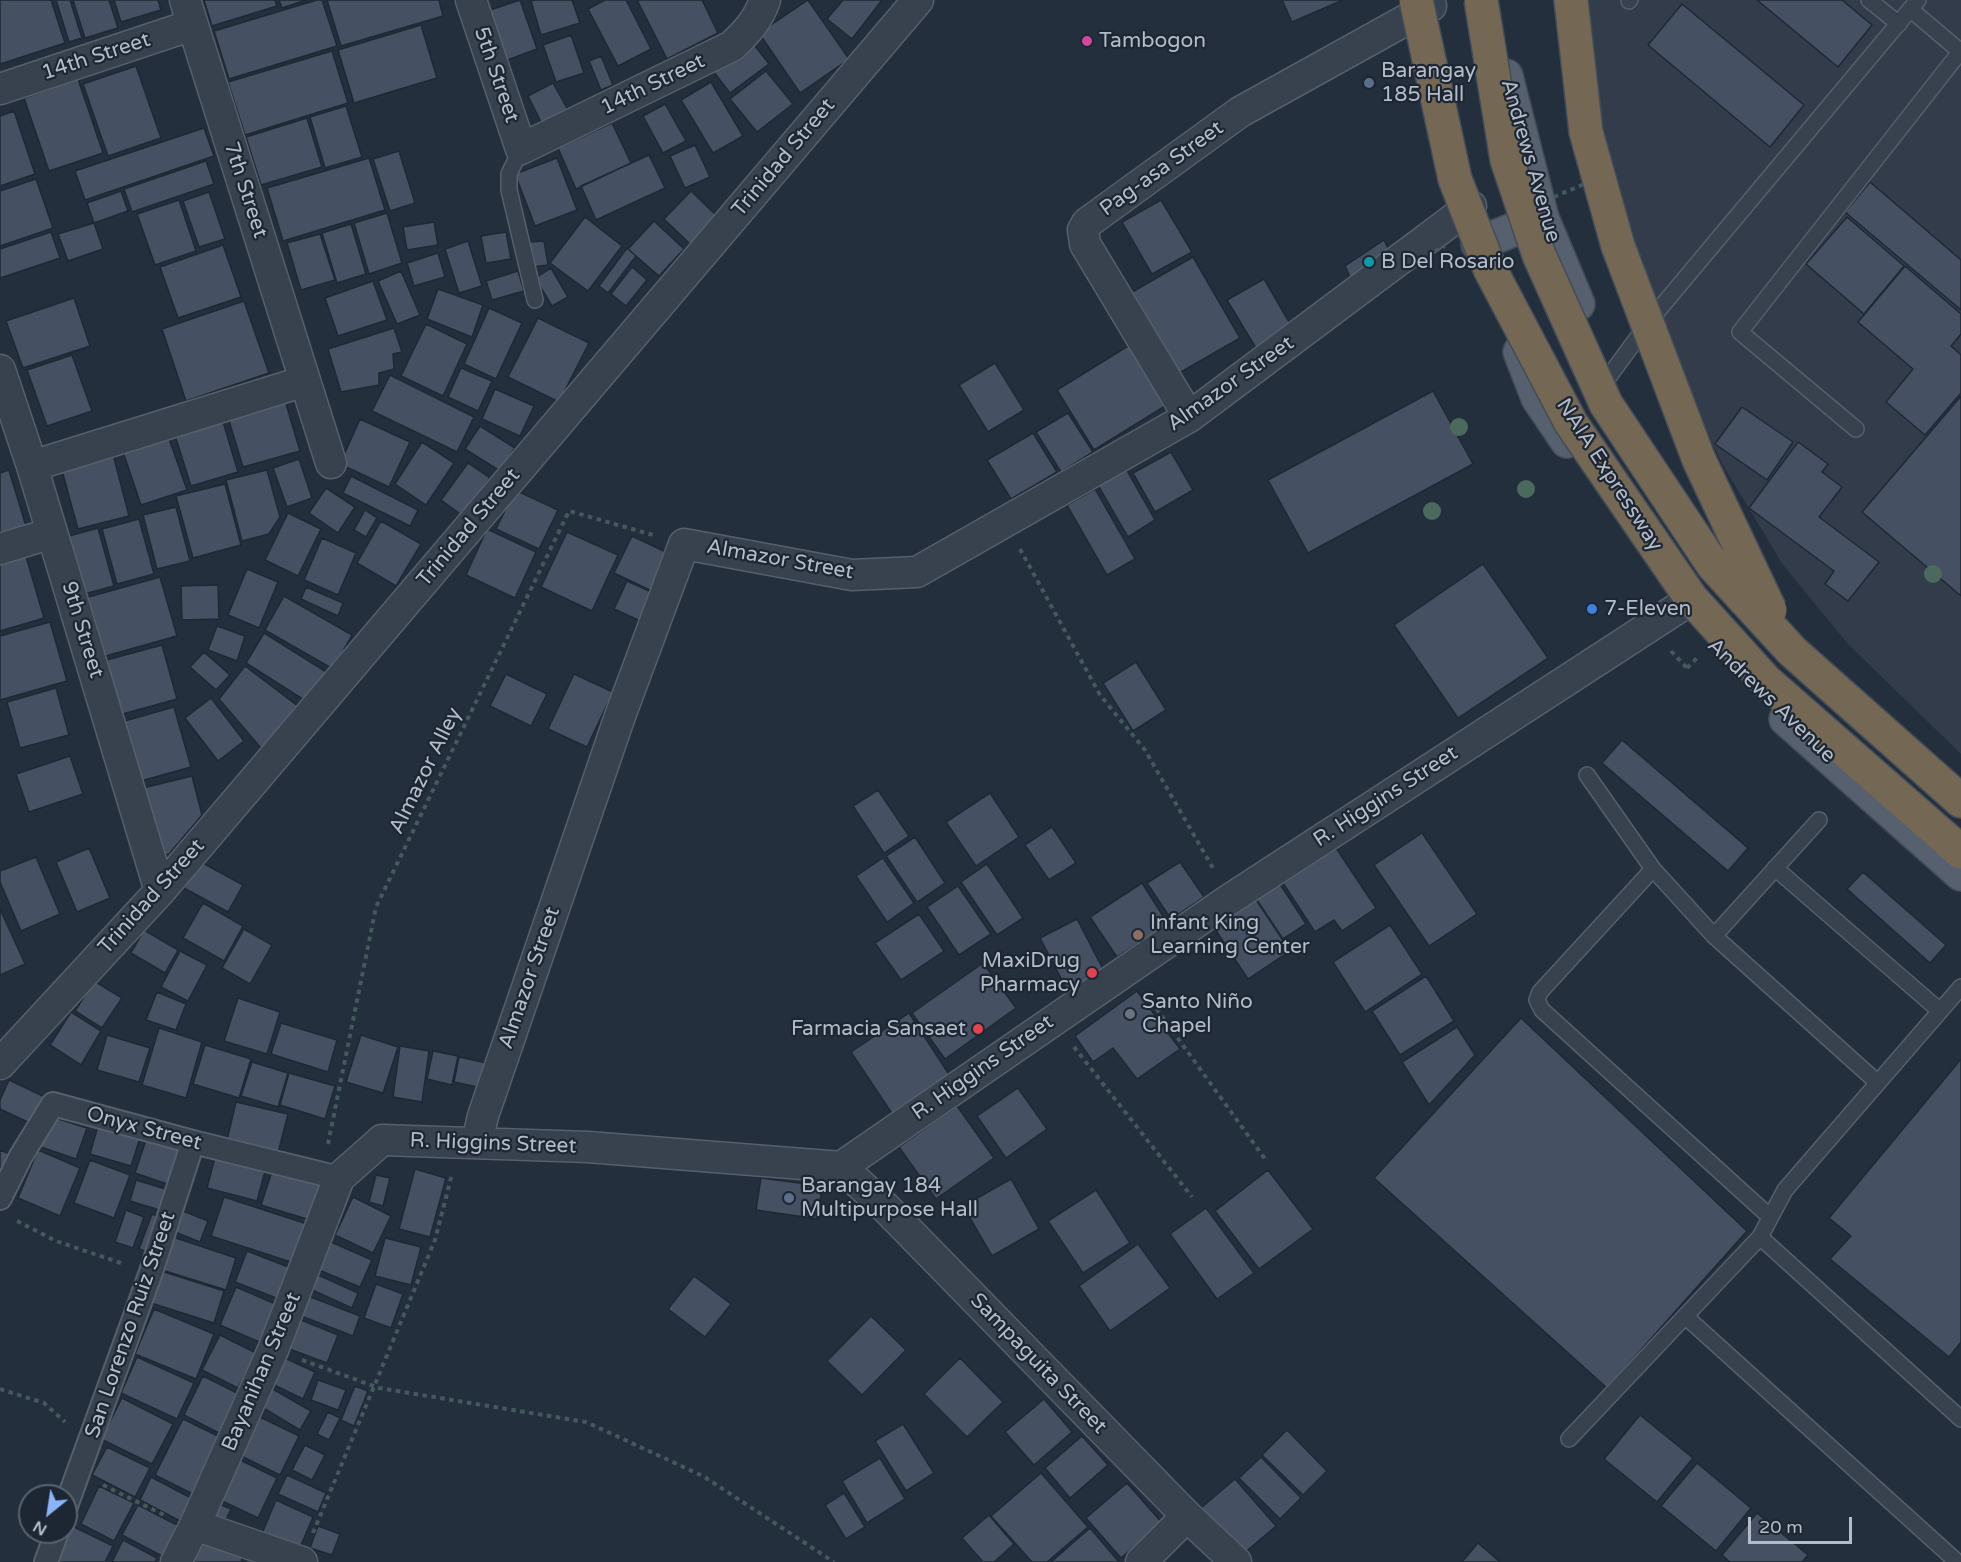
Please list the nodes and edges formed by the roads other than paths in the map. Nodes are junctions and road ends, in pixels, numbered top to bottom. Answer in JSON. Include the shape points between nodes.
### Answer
{"nodes":[{"id":1,"x":471,"y":0,"type":"edge"},
{"id":2,"x":765,"y":0,"type":"edge"},
{"id":3,"x":918,"y":0,"type":"edge"},
{"id":4,"x":1481,"y":0,"type":"edge"},
{"id":5,"x":1493,"y":0,"type":"edge"},
{"id":6,"x":1571,"y":0,"type":"edge"},
{"id":7,"x":1869,"y":0,"type":"edge"},
{"id":8,"x":1426,"y":2,"type":"edge"},
{"id":9,"x":1914,"y":5,"type":"edge"},
{"id":10,"x":188,"y":12,"type":"edge"},
{"id":11,"x":1899,"y":24,"type":"junction"},
{"id":12,"x":1961,"y":52,"type":"edge"},
{"id":13,"x":0,"y":89,"type":"edge"},
{"id":14,"x":521,"y":150,"type":"junction"},
{"id":15,"x":1471,"y":206,"type":"junction"},
{"id":16,"x":1542,"y":218,"type":"junction"},
{"id":17,"x":1478,"y":244,"type":"junction"},
{"id":18,"x":535,"y":300,"type":"dead end"},
{"id":19,"x":0,"y":370,"type":"edge"},
{"id":20,"x":1608,"y":378,"type":"junction"},
{"id":21,"x":305,"y":381,"type":"junction"},
{"id":22,"x":1189,"y":417,"type":"junction"},
{"id":23,"x":1856,"y":429,"type":"dead end"},
{"id":24,"x":331,"y":463,"type":"dead end"},
{"id":25,"x":33,"y":466,"type":"junction"},
{"id":26,"x":52,"y":533,"type":"junction"},
{"id":27,"x":0,"y":549,"type":"edge"},
{"id":28,"x":1678,"y":608,"type":"junction"},
{"id":29,"x":1791,"y":651,"type":"junction"},
{"id":30,"x":1587,"y":775,"type":"dead end"},
{"id":31,"x":1961,"y":790,"type":"edge"},
{"id":32,"x":1961,"y":801,"type":"edge"},
{"id":33,"x":1819,"y":820,"type":"dead end"},
{"id":34,"x":1961,"y":852,"type":"edge"},
{"id":35,"x":1653,"y":868,"type":"junction"},
{"id":36,"x":1775,"y":868,"type":"junction"},
{"id":37,"x":1961,"y":874,"type":"edge"},
{"id":38,"x":160,"y":891,"type":"junction"},
{"id":39,"x":1714,"y":936,"type":"junction"},
{"id":40,"x":1961,"y":987,"type":"edge"},
{"id":41,"x":1940,"y":1011,"type":"junction"},
{"id":42,"x":6,"y":1057,"type":"edge"},
{"id":43,"x":1878,"y":1083,"type":"junction"},
{"id":44,"x":193,"y":1142,"type":"junction"},
{"id":45,"x":469,"y":1142,"type":"junction"},
{"id":46,"x":840,"y":1167,"type":"junction"},
{"id":47,"x":332,"y":1176,"type":"junction"},
{"id":48,"x":5,"y":1208,"type":"edge"},
{"id":49,"x":1769,"y":1216,"type":"junction"},
{"id":50,"x":1760,"y":1237,"type":"junction"},
{"id":51,"x":1684,"y":1316,"type":"junction"},
{"id":52,"x":1961,"y":1419,"type":"edge"},
{"id":53,"x":1569,"y":1439,"type":"dead end"},
{"id":54,"x":74,"y":1484,"type":"edge"},
{"id":55,"x":1187,"y":1516,"type":"junction"},
{"id":56,"x":194,"y":1527,"type":"junction"},
{"id":57,"x":53,"y":1544,"type":"edge"},
{"id":58,"x":1954,"y":1559,"type":"dead end"},
{"id":59,"x":46,"y":1562,"type":"edge"},
{"id":60,"x":176,"y":1562,"type":"edge"},
{"id":61,"x":302,"y":1562,"type":"edge"},
{"id":62,"x":1140,"y":1562,"type":"edge"},
{"id":63,"x":1236,"y":1562,"type":"edge"}],
"edges":[{"from":1,"to":14,"type":"street","name":"5th Street"},
{"from":2,"to":14,"type":"street","name":"14th Street","via":[[749,30],[732,46]]},
{"from":3,"to":38,"type":"street","name":"Trinidad Street"},
{"from":4,"to":29,"type":"highway","name":"NAIA Expressway","bridge":true,"via":[[1508,160],[1539,255],[1606,404],[1713,565]]},
{"from":5,"to":16,"type":"main road","name":"Andrews Avenue","via":[[1502,58]]},
{"from":6,"to":29,"type":"highway","bridge":true,"via":[[1586,132],[1618,246],[1699,460]]},
{"from":7,"to":11,"type":"lane"},
{"from":8,"to":15,"type":"main road","name":"Andrews Avenue"},
{"from":8,"to":22,"type":"street","name":"Pag-asa Street","via":[[1240,112],[1083,230],[1085,244]]},
{"from":8,"to":34,"type":"highway","name":"NAIA Expressway","bridge":true,"via":[[1455,179],[1490,269],[1571,423],[1691,598],[1766,681]]},
{"from":9,"to":11,"type":"lane"},
{"from":9,"to":12,"type":"lane"},
{"from":10,"to":13,"type":"street","name":"14th Street"},
{"from":10,"to":21,"type":"street","name":"7th Street"},
{"from":11,"to":20,"type":"lane","via":[[1651,319]]},
{"from":12,"to":23,"type":"lane","via":[[1740,332]]},
{"from":14,"to":18,"type":"lane","via":[[509,174],[509,190]]},
{"from":15,"to":17,"type":"main road","name":"Andrews Avenue"},
{"from":15,"to":22,"type":"street","name":"Almazor Street"},
{"from":16,"to":17,"type":"main road"},
{"from":16,"to":20,"type":"main road","name":"Andrews Avenue"},
{"from":17,"to":28,"type":"main road","name":"Andrews Avenue","via":[[1538,398]]},
{"from":19,"to":25,"type":"street","name":"9th Street"},
{"from":20,"to":31,"type":"main road","name":"Andrews Avenue","via":[[1725,558],[1795,636]]},
{"from":21,"to":24,"type":"street","name":"7th Street"},
{"from":21,"to":25,"type":"street"},
{"from":22,"to":45,"type":"street","name":"Almazor Street","via":[[917,572],[852,575],[684,544],[616,727],[483,1116]]},
{"from":25,"to":26,"type":"street","name":"9th Street"},
{"from":26,"to":27,"type":"street"},
{"from":26,"to":38,"type":"street","name":"9th Street"},
{"from":28,"to":37,"type":"main road","name":"Andrews Avenue","via":[[1753,689]]},
{"from":28,"to":46,"type":"street","name":"R. Higgins Street","via":[[1230,899]]},
{"from":29,"to":32,"type":"highway","name":"NAIA Expressway"},
{"from":30,"to":35,"type":"lane"},
{"from":33,"to":36,"type":"lane"},
{"from":35,"to":39,"type":"lane"},
{"from":35,"to":49,"type":"lane","via":[[1540,992],[1537,1000]]},
{"from":36,"to":39,"type":"lane"},
{"from":36,"to":41,"type":"lane"},
{"from":38,"to":42,"type":"street","name":"Trinidad Street"},
{"from":39,"to":43,"type":"lane"},
{"from":40,"to":41,"type":"lane"},
{"from":41,"to":43,"type":"lane"},
{"from":43,"to":49,"type":"lane","via":[[1785,1190]]},
{"from":44,"to":47,"type":"street","name":"Onyx Street"},
{"from":44,"to":48,"type":"street","name":"Onyx Street","via":[[53,1104],[21,1156]]},
{"from":44,"to":54,"type":"street","name":"San Lorenzo Ruiz Street","via":[[151,1272]]},
{"from":45,"to":46,"type":"street","name":"R. Higgins Street","via":[[588,1147]]},
{"from":45,"to":47,"type":"street","name":"R. Higgins Street","via":[[382,1140]]},
{"from":46,"to":55,"type":"street","name":"Sampaguita Street","via":[[885,1207]]},
{"from":47,"to":56,"type":"street","name":"Bayanihan Street","via":[[273,1350]]},
{"from":49,"to":50,"type":"lane"},
{"from":50,"to":51,"type":"lane"},
{"from":50,"to":52,"type":"lane"},
{"from":51,"to":53,"type":"lane"},
{"from":51,"to":58,"type":"lane"},
{"from":55,"to":62,"type":"street"},
{"from":55,"to":63,"type":"street","name":"Sampaguita Street"},
{"from":56,"to":60,"type":"street","name":"Bayanihan Street"},
{"from":56,"to":61,"type":"street"},
{"from":57,"to":59,"type":"street"}]}
